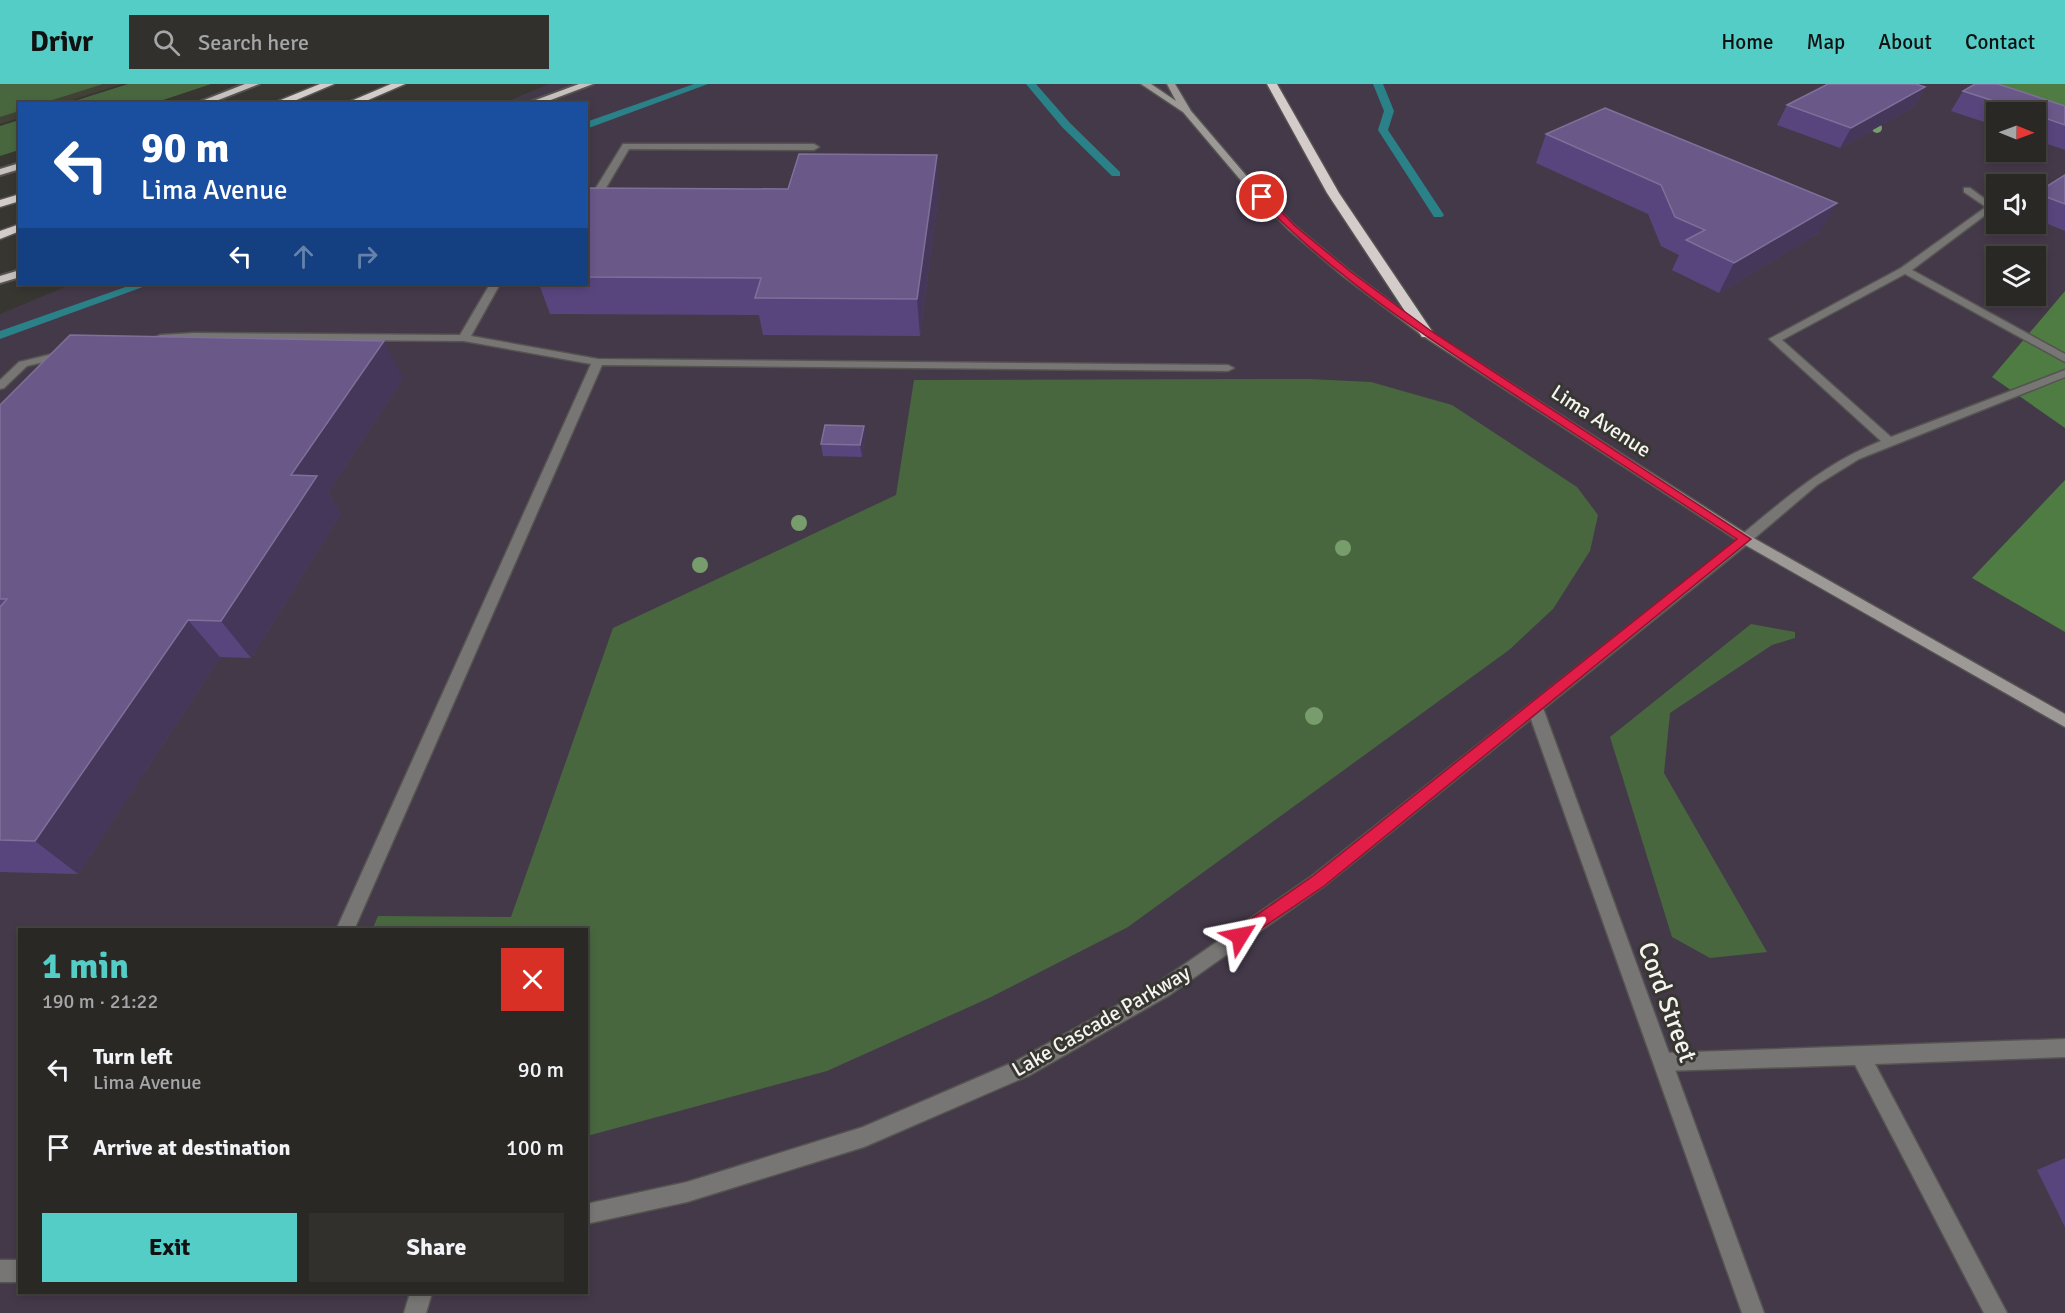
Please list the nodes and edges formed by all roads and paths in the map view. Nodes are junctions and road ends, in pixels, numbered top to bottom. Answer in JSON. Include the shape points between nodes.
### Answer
{"nodes":[{"id":1,"x":254,"y":84,"type":"edge"},
{"id":2,"x":329,"y":84,"type":"edge"},
{"id":3,"x":400,"y":84,"type":"edge"},
{"id":4,"x":588,"y":84,"type":"edge"},
{"id":5,"x":1145,"y":84,"type":"edge"},
{"id":6,"x":1171,"y":84,"type":"edge"},
{"id":7,"x":1272,"y":84,"type":"edge"},
{"id":8,"x":204,"y":102,"type":"edge"},
{"id":9,"x":281,"y":102,"type":"edge"},
{"id":10,"x":354,"y":102,"type":"edge"},
{"id":11,"x":535,"y":102,"type":"edge"},
{"id":12,"x":1187,"y":112,"type":"junction"},
{"id":13,"x":814,"y":147,"type":"dead end"},
{"id":14,"x":18,"y":167,"type":"edge"},
{"id":15,"x":0,"y":172,"type":"edge"},
{"id":16,"x":1967,"y":190,"type":"dead end"},
{"id":17,"x":18,"y":197,"type":"edge"},
{"id":18,"x":0,"y":204,"type":"edge"},
{"id":19,"x":588,"y":210,"type":"edge"},
{"id":20,"x":18,"y":229,"type":"edge"},
{"id":21,"x":0,"y":235,"type":"edge"},
{"id":22,"x":1905,"y":270,"type":"junction"},
{"id":23,"x":18,"y":274,"type":"edge"},
{"id":24,"x":0,"y":280,"type":"edge"},
{"id":25,"x":494,"y":285,"type":"edge"},
{"id":26,"x":1427,"y":333,"type":"junction"},
{"id":27,"x":464,"y":338,"type":"junction"},
{"id":28,"x":147,"y":339,"type":"edge"},
{"id":29,"x":79,"y":351,"type":"edge"},
{"id":30,"x":2065,"y":359,"type":"edge"},
{"id":31,"x":598,"y":362,"type":"junction"},
{"id":32,"x":1228,"y":369,"type":"dead end"},
{"id":33,"x":2065,"y":373,"type":"edge"},
{"id":34,"x":0,"y":386,"type":"edge"},
{"id":35,"x":1890,"y":443,"type":"junction"},
{"id":36,"x":1745,"y":539,"type":"junction"},
{"id":37,"x":1535,"y":708,"type":"junction"},
{"id":38,"x":2065,"y":721,"type":"edge"},
{"id":39,"x":346,"y":928,"type":"edge"},
{"id":40,"x":2065,"y":1048,"type":"edge"},
{"id":41,"x":1860,"y":1055,"type":"junction"},
{"id":42,"x":1663,"y":1062,"type":"junction"},
{"id":43,"x":588,"y":1214,"type":"edge"},
{"id":44,"x":0,"y":1271,"type":"edge"},
{"id":45,"x":18,"y":1271,"type":"edge"},
{"id":46,"x":421,"y":1294,"type":"edge"},
{"id":47,"x":415,"y":1313,"type":"edge"},
{"id":48,"x":1753,"y":1313,"type":"edge"},
{"id":49,"x":1996,"y":1313,"type":"edge"}],
"edges":[{"from":1,"to":8,"type":"highway"},
{"from":2,"to":9,"type":"highway"},
{"from":3,"to":10,"type":"highway"},
{"from":4,"to":11,"type":"highway"},
{"from":5,"to":12,"type":"main road"},
{"from":6,"to":12,"type":"main road","name":"Lima Avenue"},
{"from":7,"to":26,"type":"highway","via":[[1333,193]]},
{"from":12,"to":26,"type":"main road","name":"Lima Avenue","via":[[1292,228]]},
{"from":13,"to":19,"type":"street","via":[[626,146]]},
{"from":14,"to":15,"type":"highway"},
{"from":16,"to":22,"type":"street","via":[[1992,207]]},
{"from":17,"to":18,"type":"highway"},
{"from":20,"to":21,"type":"highway"},
{"from":22,"to":30,"type":"street"},
{"from":22,"to":35,"type":"street","via":[[1775,339]]},
{"from":23,"to":24,"type":"highway"},
{"from":25,"to":27,"type":"street"},
{"from":26,"to":36,"type":"main road","name":"Lima Avenue"},
{"from":27,"to":28,"type":"street"},
{"from":27,"to":31,"type":"street"},
{"from":29,"to":34,"type":"street","via":[[23,364]]},
{"from":31,"to":32,"type":"street"},
{"from":31,"to":39,"type":"street"},
{"from":33,"to":35,"type":"street","name":"Lake Cascade Parkway"},
{"from":35,"to":36,"type":"street","name":"Lake Cascade Parkway","via":[[1855,456],[1818,478]]},
{"from":36,"to":37,"type":"street","name":"Lake Cascade Parkway"},
{"from":36,"to":38,"type":"main road","name":"Lima Avenue"},
{"from":37,"to":42,"type":"street","name":"Cord Street"},
{"from":37,"to":43,"type":"street","name":"Lake Cascade Parkway","via":[[1309,888],[1162,990],[1023,1068],[864,1137],[687,1192]]},
{"from":40,"to":41,"type":"street"},
{"from":41,"to":42,"type":"street"},
{"from":41,"to":49,"type":"street"},
{"from":42,"to":48,"type":"street","name":"Cord Street"},
{"from":44,"to":45,"type":"street"},
{"from":46,"to":47,"type":"street"}]}
